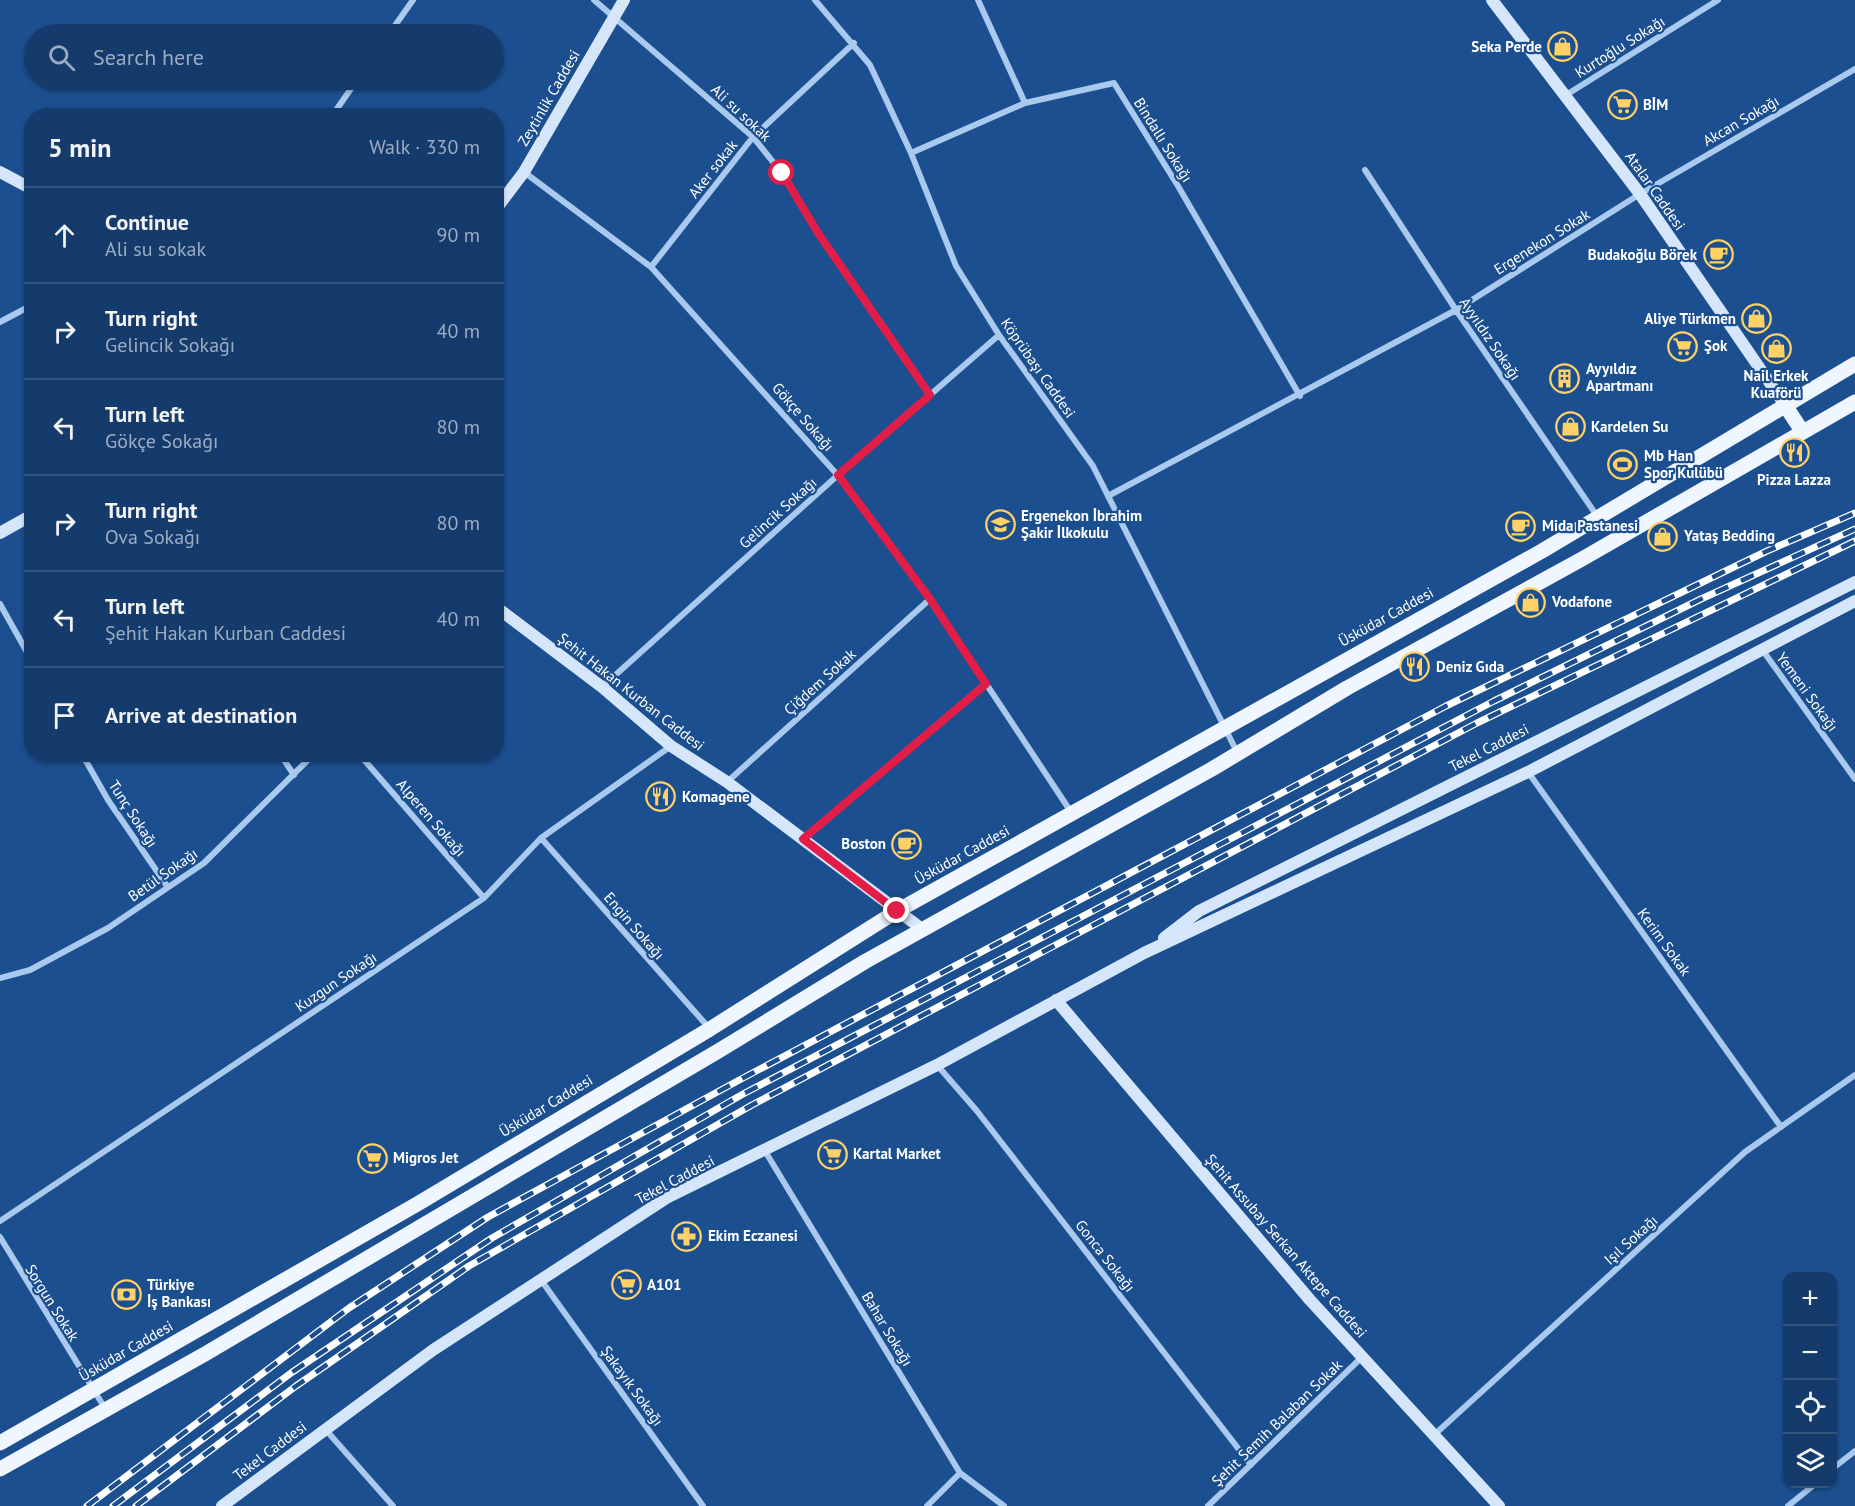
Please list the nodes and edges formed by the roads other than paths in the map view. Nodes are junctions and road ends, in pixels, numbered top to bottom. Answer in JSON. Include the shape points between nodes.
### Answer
{"nodes":[{"id":1,"x":413,"y":0,"type":"edge"},
{"id":2,"x":594,"y":0,"type":"edge"},
{"id":3,"x":624,"y":0,"type":"edge"},
{"id":4,"x":815,"y":0,"type":"edge"},
{"id":5,"x":978,"y":0,"type":"edge"},
{"id":6,"x":1492,"y":0,"type":"edge"},
{"id":7,"x":1718,"y":0,"type":"edge"},
{"id":8,"x":614,"y":16,"type":"junction"},
{"id":9,"x":396,"y":24,"type":"edge"},
{"id":10,"x":854,"y":43,"type":"junction"},
{"id":11,"x":1855,"y":69,"type":"edge"},
{"id":12,"x":350,"y":90,"type":"edge"},
{"id":13,"x":1566,"y":95,"type":"junction"},
{"id":14,"x":1025,"y":104,"type":"junction"},
{"id":15,"x":338,"y":108,"type":"edge"},
{"id":16,"x":753,"y":137,"type":"junction"},
{"id":17,"x":911,"y":153,"type":"junction"},
{"id":18,"x":1365,"y":170,"type":"dead end"},
{"id":19,"x":0,"y":172,"type":"edge"},
{"id":20,"x":524,"y":172,"type":"junction"},
{"id":21,"x":24,"y":185,"type":"edge"},
{"id":22,"x":1640,"y":194,"type":"junction"},
{"id":23,"x":504,"y":198,"type":"edge"},
{"id":24,"x":651,"y":267,"type":"junction"},
{"id":25,"x":24,"y":309,"type":"edge"},
{"id":26,"x":1456,"y":310,"type":"junction"},
{"id":27,"x":0,"y":322,"type":"edge"},
{"id":28,"x":999,"y":335,"type":"junction"},
{"id":29,"x":1855,"y":364,"type":"edge"},
{"id":30,"x":930,"y":395,"type":"junction"},
{"id":31,"x":1300,"y":396,"type":"junction"},
{"id":32,"x":1855,"y":402,"type":"edge"},
{"id":33,"x":1785,"y":405,"type":"junction"},
{"id":34,"x":1802,"y":431,"type":"junction"},
{"id":35,"x":838,"y":475,"type":"junction"},
{"id":36,"x":1108,"y":496,"type":"junction"},
{"id":37,"x":1599,"y":519,"type":"junction"},
{"id":38,"x":24,"y":520,"type":"edge"},
{"id":39,"x":0,"y":533,"type":"edge"},
{"id":40,"x":1855,"y":582,"type":"edge"},
{"id":41,"x":930,"y":599,"type":"junction"},
{"id":42,"x":1855,"y":601,"type":"edge"},
{"id":43,"x":0,"y":604,"type":"edge"},
{"id":44,"x":504,"y":613,"type":"edge"},
{"id":45,"x":24,"y":647,"type":"edge"},
{"id":46,"x":1761,"y":648,"type":"junction"},
{"id":47,"x":986,"y":684,"type":"junction"},
{"id":48,"x":602,"y":687,"type":"junction"},
{"id":49,"x":1223,"y":728,"type":"junction"},
{"id":50,"x":671,"y":746,"type":"junction"},
{"id":51,"x":1238,"y":754,"type":"junction"},
{"id":52,"x":87,"y":762,"type":"edge"},
{"id":53,"x":286,"y":762,"type":"edge"},
{"id":54,"x":306,"y":762,"type":"edge"},
{"id":55,"x":366,"y":762,"type":"edge"},
{"id":56,"x":1528,"y":772,"type":"junction"},
{"id":57,"x":294,"y":774,"type":"junction"},
{"id":58,"x":1855,"y":779,"type":"edge"},
{"id":59,"x":727,"y":782,"type":"junction"},
{"id":60,"x":1073,"y":814,"type":"junction"},
{"id":61,"x":541,"y":838,"type":"junction"},
{"id":62,"x":803,"y":839,"type":"junction"},
{"id":63,"x":167,"y":886,"type":"junction"},
{"id":64,"x":484,"y":898,"type":"junction"},
{"id":65,"x":897,"y":911,"type":"junction"},
{"id":66,"x":922,"y":929,"type":"junction"},
{"id":67,"x":1144,"y":953,"type":"junction"},
{"id":68,"x":0,"y":978,"type":"edge"},
{"id":69,"x":1056,"y":1000,"type":"junction"},
{"id":70,"x":710,"y":1029,"type":"junction"},
{"id":71,"x":937,"y":1065,"type":"junction"},
{"id":72,"x":1855,"y":1075,"type":"edge"},
{"id":73,"x":1781,"y":1127,"type":"junction"},
{"id":74,"x":765,"y":1150,"type":"junction"},
{"id":75,"x":0,"y":1221,"type":"edge"},
{"id":76,"x":0,"y":1237,"type":"edge"},
{"id":77,"x":541,"y":1280,"type":"junction"},
{"id":78,"x":1362,"y":1357,"type":"junction"},
{"id":79,"x":93,"y":1391,"type":"junction"},
{"id":80,"x":106,"y":1410,"type":"junction"},
{"id":81,"x":325,"y":1429,"type":"junction"},
{"id":82,"x":1433,"y":1436,"type":"junction"},
{"id":83,"x":0,"y":1443,"type":"edge"},
{"id":84,"x":1855,"y":1452,"type":"edge"},
{"id":85,"x":1251,"y":1465,"type":"junction"},
{"id":86,"x":1837,"y":1466,"type":"edge"},
{"id":87,"x":0,"y":1469,"type":"edge"},
{"id":88,"x":960,"y":1473,"type":"junction"},
{"id":89,"x":1810,"y":1488,"type":"edge"},
{"id":90,"x":222,"y":1506,"type":"edge"},
{"id":91,"x":393,"y":1506,"type":"edge"},
{"id":92,"x":703,"y":1506,"type":"edge"},
{"id":93,"x":927,"y":1506,"type":"edge"},
{"id":94,"x":1004,"y":1506,"type":"edge"},
{"id":95,"x":1208,"y":1506,"type":"edge"},
{"id":96,"x":1499,"y":1506,"type":"edge"},
{"id":97,"x":1788,"y":1506,"type":"edge"}],
"edges":[{"from":1,"to":9,"type":"street"},
{"from":2,"to":8,"type":"street","name":"Ali su sokak"},
{"from":3,"to":8,"type":"street","name":"Zeytinlik Caddesi"},
{"from":4,"to":10,"type":"street","name":"Köprübaşı Caddesi"},
{"from":5,"to":14,"type":"street"},
{"from":6,"to":13,"type":"street","name":"Atalar Caddesi"},
{"from":7,"to":13,"type":"street","name":"Kurtoğlu Sokağı"},
{"from":8,"to":16,"type":"street","name":"Ali su sokak"},
{"from":8,"to":20,"type":"street","name":"Zeytinlik Caddesi"},
{"from":10,"to":16,"type":"street","name":"Aker sokak"},
{"from":10,"to":17,"type":"street","name":"Köprübaşı Caddesi","via":[[883,89]]},
{"from":11,"to":22,"type":"street","name":"Akcan Sokağı"},
{"from":12,"to":15,"type":"street"},
{"from":13,"to":22,"type":"street","name":"Atalar Caddesi"},
{"from":14,"to":17,"type":"street","name":"Bindallı Sokağı"},
{"from":14,"to":31,"type":"street","name":"Bindallı Sokağı","via":[[1114,83]]},
{"from":16,"to":24,"type":"street","name":"Aker sokak"},
{"from":16,"to":30,"type":"street","name":"Ali su sokak","via":[[782,173],[818,233]]},
{"from":17,"to":28,"type":"street","name":"Köprübaşı Caddesi","via":[[956,266]]},
{"from":18,"to":26,"type":"street","name":"Ayyıldız Sokağı"},
{"from":19,"to":21,"type":"street"},
{"from":20,"to":23,"type":"street","name":"Zeytinlik Caddesi"},
{"from":20,"to":24,"type":"street","name":"Gökçe Sokağı"},
{"from":22,"to":26,"type":"street","name":"Ergenekon Sokak"},
{"from":22,"to":33,"type":"street","name":"Atalar Caddesi"},
{"from":24,"to":35,"type":"street","name":"Gökçe Sokağı"},
{"from":25,"to":27,"type":"street"},
{"from":26,"to":31,"type":"street","name":"Ergenekon Sokak"},
{"from":26,"to":37,"type":"street","name":"Ayyıldız Sokağı"},
{"from":28,"to":30,"type":"street","name":"Gelincik Sokağı"},
{"from":28,"to":36,"type":"street","name":"Köprübaşı Caddesi","via":[[1093,466]]},
{"from":29,"to":33,"type":"main road","name":"Üsküdar Caddesi"},
{"from":30,"to":35,"type":"street","name":"Gelincik Sokağı"},
{"from":31,"to":36,"type":"street","name":"Ergenekon Sokak"},
{"from":32,"to":34,"type":"main road"},
{"from":33,"to":34,"type":"main road"},
{"from":33,"to":37,"type":"main road","name":"Üsküdar Caddesi"},
{"from":34,"to":51,"type":"main road","via":[[1582,559],[1347,688]]},
{"from":35,"to":41,"type":"street","name":"Gökçe Sokağı"},
{"from":35,"to":48,"type":"street","name":"Gelincik Sokağı"},
{"from":36,"to":49,"type":"street","name":"Köprübaşı Caddesi"},
{"from":37,"to":49,"type":"main road","name":"Üsküdar Caddesi"},
{"from":38,"to":39,"type":"street"},
{"from":40,"to":67,"type":"street","name":"Tekel Caddesi","via":[[1199,911]]},
{"from":41,"to":47,"type":"street","name":"Gökçe Sokağı"},
{"from":41,"to":59,"type":"street","name":"Çiğdem Sokak"},
{"from":42,"to":46,"type":"street","name":"Tekel Caddesi"},
{"from":43,"to":45,"type":"street"},
{"from":44,"to":48,"type":"street","name":"Şehit Hakan Kurban Caddesi"},
{"from":46,"to":56,"type":"street","name":"Tekel Caddesi"},
{"from":46,"to":58,"type":"street","name":"Yemeni Sokağı"},
{"from":47,"to":60,"type":"street","name":"Gökçe Sokağı"},
{"from":47,"to":62,"type":"street"},
{"from":48,"to":50,"type":"street","name":"Şehit Hakan Kurban Caddesi"},
{"from":49,"to":51,"type":"street","name":"Köprübaşı Caddesi"},
{"from":49,"to":60,"type":"main road","name":"Üsküdar Caddesi"},
{"from":50,"to":59,"type":"street","name":"Şehit Hakan Kurban Caddesi"},
{"from":50,"to":61,"type":"street","name":"Kuzgun Sokağı"},
{"from":51,"to":66,"type":"main road"},
{"from":52,"to":63,"type":"street","name":"Tunç Sokağı"},
{"from":53,"to":57,"type":"street"},
{"from":54,"to":57,"type":"street","name":"Betül Sokağı"},
{"from":55,"to":64,"type":"street","name":"Alperen Sokağı"},
{"from":56,"to":67,"type":"street","name":"Tekel Caddesi"},
{"from":56,"to":73,"type":"street","name":"Kerim Sokak"},
{"from":57,"to":63,"type":"street","name":"Betül Sokağı","via":[[204,863]]},
{"from":59,"to":62,"type":"street","name":"Şehit Hakan Kurban Caddesi"},
{"from":60,"to":65,"type":"main road","name":"Üsküdar Caddesi"},
{"from":61,"to":64,"type":"street","name":"Kuzgun Sokağı"},
{"from":61,"to":70,"type":"street","name":"Engin Sokağı"},
{"from":62,"to":65,"type":"street","name":"Şehit Hakan Kurban Caddesi"},
{"from":63,"to":68,"type":"street","name":"Betül Sokağı","via":[[108,928],[30,970]]},
{"from":64,"to":75,"type":"street","name":"Kuzgun Sokağı"},
{"from":65,"to":66,"type":"street","name":"Şehit Hakan Kurban Caddesi"},
{"from":65,"to":70,"type":"main road","name":"Üsküdar Caddesi"},
{"from":66,"to":80,"type":"main road"},
{"from":67,"to":69,"type":"street","name":"Tekel Caddesi"},
{"from":69,"to":71,"type":"street","name":"Tekel Caddesi"},
{"from":69,"to":78,"type":"street","name":"Şehit Assubay Serkan Aktepe Caddesi"},
{"from":70,"to":79,"type":"main road","name":"Üsküdar Caddesi"},
{"from":71,"to":74,"type":"street","name":"Tekel Caddesi"},
{"from":71,"to":85,"type":"street","name":"Gonca Sokağı"},
{"from":72,"to":73,"type":"street","name":"Işıl Sokağı"},
{"from":73,"to":82,"type":"street","name":"Işıl Sokağı","via":[[1745,1152]]},
{"from":74,"to":77,"type":"street","name":"Tekel Caddesi","via":[[668,1197]]},
{"from":74,"to":88,"type":"street","name":"Bahar Sokağı"},
{"from":76,"to":79,"type":"street","name":"Sorgun Sokak"},
{"from":77,"to":81,"type":"street","name":"Tekel Caddesi","via":[[433,1350]]},
{"from":77,"to":92,"type":"street","name":"Şakayık Sokağı"},
{"from":78,"to":82,"type":"street","name":"Şehit Assubay Serkan Aktepe Caddesi"},
{"from":78,"to":85,"type":"street","name":"Şehit Semih Balaban Sokak"},
{"from":79,"to":80,"type":"street","name":"Sorgun Sokak"},
{"from":79,"to":83,"type":"main road","name":"Üsküdar Caddesi"},
{"from":80,"to":87,"type":"main road"},
{"from":81,"to":90,"type":"street","name":"Tekel Caddesi"},
{"from":81,"to":91,"type":"street"},
{"from":82,"to":96,"type":"street","name":"Şehit Assubay Serkan Aktepe Caddesi"},
{"from":84,"to":86,"type":"street"},
{"from":85,"to":95,"type":"street","name":"Şehit Semih Balaban Sokak"},
{"from":88,"to":93,"type":"street"},
{"from":88,"to":94,"type":"street","name":"Bahar Sokağı"},
{"from":89,"to":97,"type":"street"}]}
